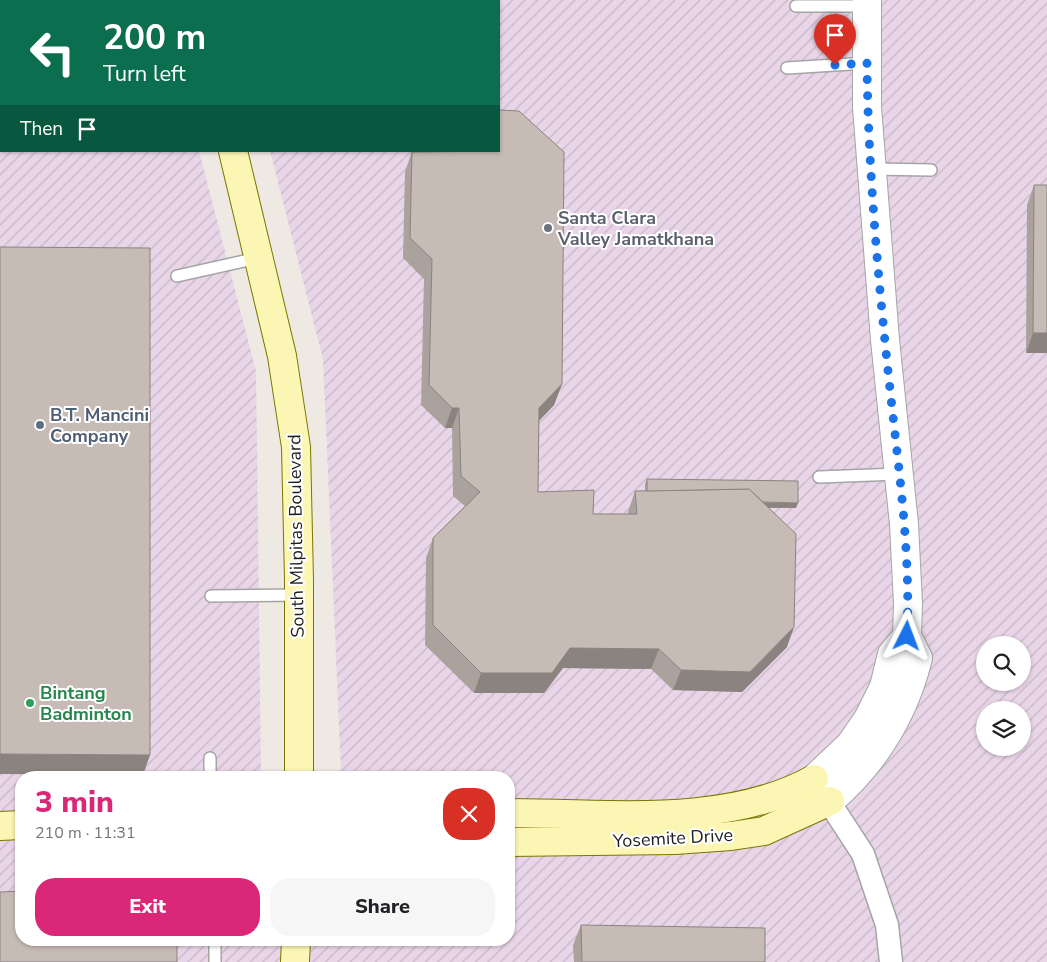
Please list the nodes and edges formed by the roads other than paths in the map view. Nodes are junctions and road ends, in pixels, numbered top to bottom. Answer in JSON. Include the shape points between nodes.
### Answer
{"nodes":[{"id":1,"x":867,"y":3,"type":"edge"},
{"id":2,"x":796,"y":6,"type":"dead end"},
{"id":3,"x":867,"y":63,"type":"junction"},
{"id":4,"x":787,"y":68,"type":"dead end"},
{"id":5,"x":232,"y":152,"type":"edge"},
{"id":6,"x":872,"y":169,"type":"junction"},
{"id":7,"x":931,"y":170,"type":"dead end"},
{"id":8,"x":260,"y":257,"type":"junction"},
{"id":9,"x":177,"y":276,"type":"dead end"},
{"id":10,"x":899,"y":474,"type":"junction"},
{"id":11,"x":819,"y":478,"type":"dead end"},
{"id":12,"x":299,"y":595,"type":"junction"},
{"id":13,"x":211,"y":596,"type":"dead end"},
{"id":14,"x":907,"y":636,"type":"junction"},
{"id":15,"x":210,"y":758,"type":"dead end"},
{"id":16,"x":210,"y":771,"type":"edge"},
{"id":17,"x":299,"y":771,"type":"edge"},
{"id":18,"x":814,"y":780,"type":"junction"},
{"id":19,"x":830,"y":801,"type":"junction"},
{"id":20,"x":515,"y":813,"type":"edge"},
{"id":21,"x":15,"y":825,"type":"edge"},
{"id":22,"x":0,"y":826,"type":"edge"},
{"id":23,"x":515,"y":842,"type":"edge"},
{"id":24,"x":215,"y":946,"type":"edge"},
{"id":25,"x":296,"y":946,"type":"edge"},
{"id":26,"x":215,"y":962,"type":"edge"},
{"id":27,"x":295,"y":962,"type":"edge"},
{"id":28,"x":891,"y":962,"type":"edge"}],
"edges":[{"from":1,"to":2,"type":"lane"},
{"from":1,"to":3,"type":"street"},
{"from":3,"to":4,"type":"lane"},
{"from":3,"to":6,"type":"street"},
{"from":5,"to":8,"type":"main road","name":"South Milpitas Boulevard"},
{"from":6,"to":7,"type":"lane"},
{"from":6,"to":10,"type":"street"},
{"from":8,"to":9,"type":"lane"},
{"from":8,"to":12,"type":"main road","name":"South Milpitas Boulevard","via":[[282,356],[296,447]]},
{"from":10,"to":11,"type":"lane"},
{"from":10,"to":14,"type":"street","via":[[908,604]]},
{"from":12,"to":13,"type":"lane"},
{"from":12,"to":17,"type":"main road","name":"South Milpitas Boulevard"},
{"from":14,"to":18,"type":"street","via":[[892,654],[884,687],[868,719],[850,745]]},
{"from":14,"to":19,"type":"street","via":[[918,658],[892,728],[847,787]]},
{"from":15,"to":16,"type":"lane"},
{"from":18,"to":19,"type":"street"},
{"from":18,"to":20,"type":"main road","name":"Yosemite Drive","via":[[796,789],[693,814]]},
{"from":19,"to":23,"type":"main road","name":"Yosemite Drive","via":[[764,831],[731,836]]},
{"from":19,"to":28,"type":"street","via":[[863,854],[888,925]]},
{"from":21,"to":22,"type":"main road"},
{"from":24,"to":26,"type":"lane"},
{"from":25,"to":27,"type":"main road"}]}
